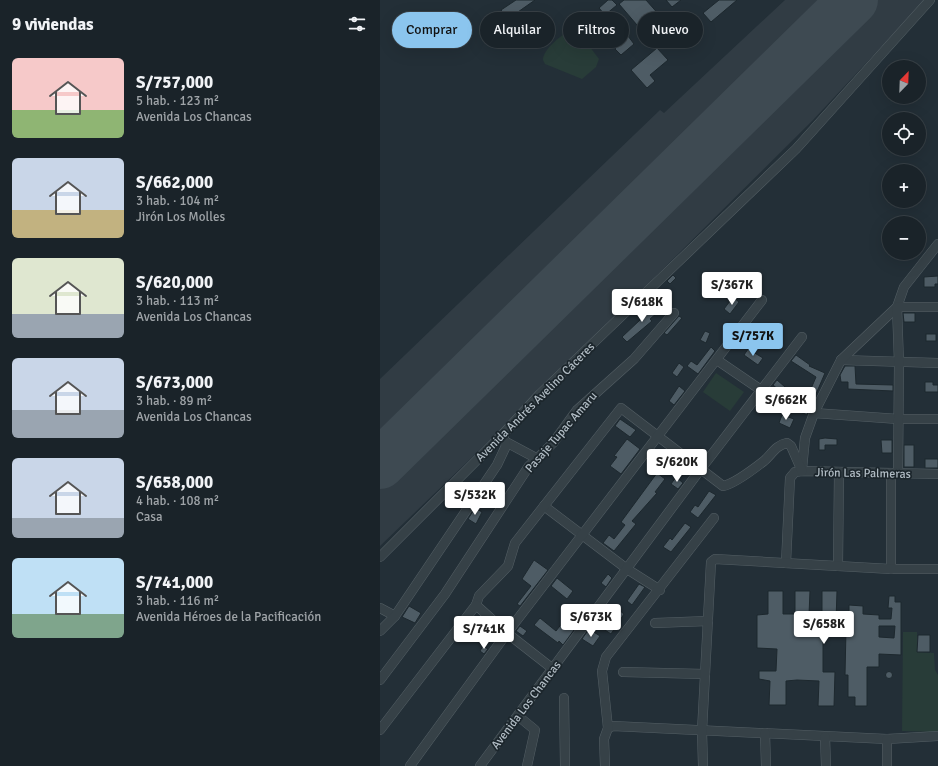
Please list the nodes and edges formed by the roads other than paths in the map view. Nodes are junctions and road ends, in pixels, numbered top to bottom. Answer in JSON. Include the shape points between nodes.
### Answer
{"nodes":[{"id":1,"x":930,"y":0,"type":"edge"},
{"id":2,"x":938,"y":245,"type":"edge"},
{"id":3,"x":762,"y":300,"type":"dead end"},
{"id":4,"x":897,"y":307,"type":"junction"},
{"id":5,"x":938,"y":307,"type":"edge"},
{"id":6,"x":674,"y":313,"type":"dead end"},
{"id":7,"x":802,"y":337,"type":"dead end"},
{"id":8,"x":717,"y":360,"type":"junction"},
{"id":9,"x":841,"y":360,"type":"junction"},
{"id":10,"x":900,"y":362,"type":"junction"},
{"id":11,"x":938,"y":363,"type":"edge"},
{"id":12,"x":761,"y":390,"type":"junction"},
{"id":13,"x":814,"y":413,"type":"junction"},
{"id":14,"x":898,"y":419,"type":"junction"},
{"id":15,"x":938,"y":419,"type":"edge"},
{"id":16,"x":658,"y":437,"type":"junction"},
{"id":17,"x":505,"y":438,"type":"junction"},
{"id":18,"x":536,"y":458,"type":"junction"},
{"id":19,"x":700,"y":470,"type":"junction"},
{"id":20,"x":802,"y":471,"type":"junction"},
{"id":21,"x":839,"y":472,"type":"junction"},
{"id":22,"x":895,"y":473,"type":"junction"},
{"id":23,"x":938,"y":474,"type":"edge"},
{"id":24,"x":544,"y":506,"type":"junction"},
{"id":25,"x":714,"y":518,"type":"dead end"},
{"id":26,"x":583,"y":535,"type":"junction"},
{"id":27,"x":380,"y":557,"type":"edge"},
{"id":28,"x":786,"y":563,"type":"junction"},
{"id":29,"x":838,"y":566,"type":"junction"},
{"id":30,"x":627,"y":569,"type":"junction"},
{"id":31,"x":892,"y":569,"type":"junction"},
{"id":32,"x":938,"y":569,"type":"edge"},
{"id":33,"x":660,"y":590,"type":"junction"},
{"id":34,"x":476,"y":605,"type":"junction"},
{"id":35,"x":380,"y":608,"type":"edge"},
{"id":36,"x":395,"y":616,"type":"junction"},
{"id":37,"x":708,"y":621,"type":"junction"},
{"id":38,"x":655,"y":623,"type":"dead end"},
{"id":39,"x":380,"y":631,"type":"edge"},
{"id":40,"x":508,"y":633,"type":"junction"},
{"id":41,"x":553,"y":669,"type":"junction"},
{"id":42,"x":623,"y":672,"type":"dead end"},
{"id":43,"x":705,"y":674,"type":"junction"},
{"id":44,"x":380,"y":680,"type":"edge"},
{"id":45,"x":564,"y":698,"type":"dead end"},
{"id":46,"x":518,"y":716,"type":"junction"},
{"id":47,"x":608,"y":728,"type":"junction"},
{"id":48,"x":380,"y":730,"type":"edge"},
{"id":49,"x":702,"y":731,"type":"junction"},
{"id":50,"x":765,"y":733,"type":"junction"},
{"id":51,"x":938,"y":736,"type":"edge"},
{"id":52,"x":825,"y":737,"type":"junction"},
{"id":53,"x":887,"y":738,"type":"junction"},
{"id":54,"x":410,"y":766,"type":"edge"},
{"id":55,"x":480,"y":766,"type":"edge"},
{"id":56,"x":526,"y":766,"type":"edge"},
{"id":57,"x":565,"y":766,"type":"edge"},
{"id":58,"x":605,"y":766,"type":"edge"},
{"id":59,"x":703,"y":766,"type":"edge"},
{"id":60,"x":766,"y":766,"type":"edge"},
{"id":61,"x":826,"y":766,"type":"edge"},
{"id":62,"x":887,"y":766,"type":"edge"}],
"edges":[{"from":1,"to":17,"type":"street","name":"Avenida Andrés Avelino Cáceres","via":[[796,149],[562,373]]},
{"from":2,"to":4,"type":"street","via":[[904,287]]},
{"from":3,"to":8,"type":"street"},
{"from":4,"to":5,"type":"street"},
{"from":4,"to":9,"type":"street"},
{"from":4,"to":10,"type":"street"},
{"from":6,"to":18,"type":"street","name":"Pasaje Tupac Amaru","via":[[634,359],[578,410],[553,443]]},
{"from":7,"to":12,"type":"street","name":"Avenida Los Chancas"},
{"from":8,"to":12,"type":"street"},
{"from":8,"to":16,"type":"street"},
{"from":9,"to":10,"type":"street"},
{"from":9,"to":13,"type":"street"},
{"from":10,"to":11,"type":"street"},
{"from":10,"to":14,"type":"street"},
{"from":12,"to":19,"type":"street","name":"Avenida Los Chancas"},
{"from":13,"to":14,"type":"street"},
{"from":13,"to":20,"type":"street","via":[[805,438]]},
{"from":14,"to":15,"type":"street"},
{"from":14,"to":22,"type":"street"},
{"from":16,"to":19,"type":"street"},
{"from":16,"to":24,"type":"street","via":[[621,408]]},
{"from":16,"to":26,"type":"street"},
{"from":17,"to":18,"type":"street"},
{"from":17,"to":27,"type":"street","name":"Avenida Andrés Avelino Cáceres"},
{"from":17,"to":36,"type":"street","via":[[502,457]]},
{"from":18,"to":44,"type":"street","name":"Pasaje Tupac Amaru","via":[[445,594]]},
{"from":19,"to":20,"type":"street","via":[[723,486],[727,485],[764,460],[778,446],[786,443],[791,446]]},
{"from":19,"to":30,"type":"street","name":"Avenida Los Chancas"},
{"from":20,"to":21,"type":"street","name":"Jirón Las Palmeras"},
{"from":20,"to":28,"type":"street","name":"Jirón Las Palmeras","via":[[795,472],[790,478]]},
{"from":21,"to":22,"type":"street","name":"Jirón Las Palmeras"},
{"from":21,"to":29,"type":"street"},
{"from":22,"to":23,"type":"street","name":"Jirón Las Palmeras"},
{"from":22,"to":31,"type":"street"},
{"from":24,"to":26,"type":"street"},
{"from":24,"to":34,"type":"street","via":[[515,543],[508,566],[479,596]]},
{"from":25,"to":33,"type":"street"},
{"from":26,"to":30,"type":"street"},
{"from":26,"to":40,"type":"street"},
{"from":28,"to":29,"type":"street"},
{"from":28,"to":37,"type":"street","via":[[715,559],[712,562]]},
{"from":29,"to":31,"type":"street"},
{"from":30,"to":33,"type":"street"},
{"from":30,"to":41,"type":"street","name":"Avenida Los Chancas"},
{"from":31,"to":32,"type":"street"},
{"from":33,"to":47,"type":"street","via":[[602,664]]},
{"from":34,"to":40,"type":"street"},
{"from":34,"to":48,"type":"street"},
{"from":35,"to":36,"type":"street"},
{"from":36,"to":39,"type":"street"},
{"from":37,"to":38,"type":"street"},
{"from":37,"to":43,"type":"street"},
{"from":40,"to":41,"type":"street"},
{"from":40,"to":54,"type":"street"},
{"from":41,"to":46,"type":"street","name":"Avenida Los Chancas"},
{"from":42,"to":43,"type":"street"},
{"from":43,"to":49,"type":"street"},
{"from":45,"to":57,"type":"street"},
{"from":46,"to":55,"type":"street","name":"Avenida Los Chancas"},
{"from":46,"to":56,"type":"street","via":[[535,730]]},
{"from":47,"to":49,"type":"street","via":[[613,726]]},
{"from":47,"to":58,"type":"street","via":[[604,740]]},
{"from":49,"to":50,"type":"street"},
{"from":49,"to":59,"type":"street"},
{"from":50,"to":52,"type":"street"},
{"from":50,"to":60,"type":"street"},
{"from":51,"to":53,"type":"street"},
{"from":52,"to":53,"type":"street"},
{"from":52,"to":61,"type":"street"},
{"from":53,"to":62,"type":"street"}]}
